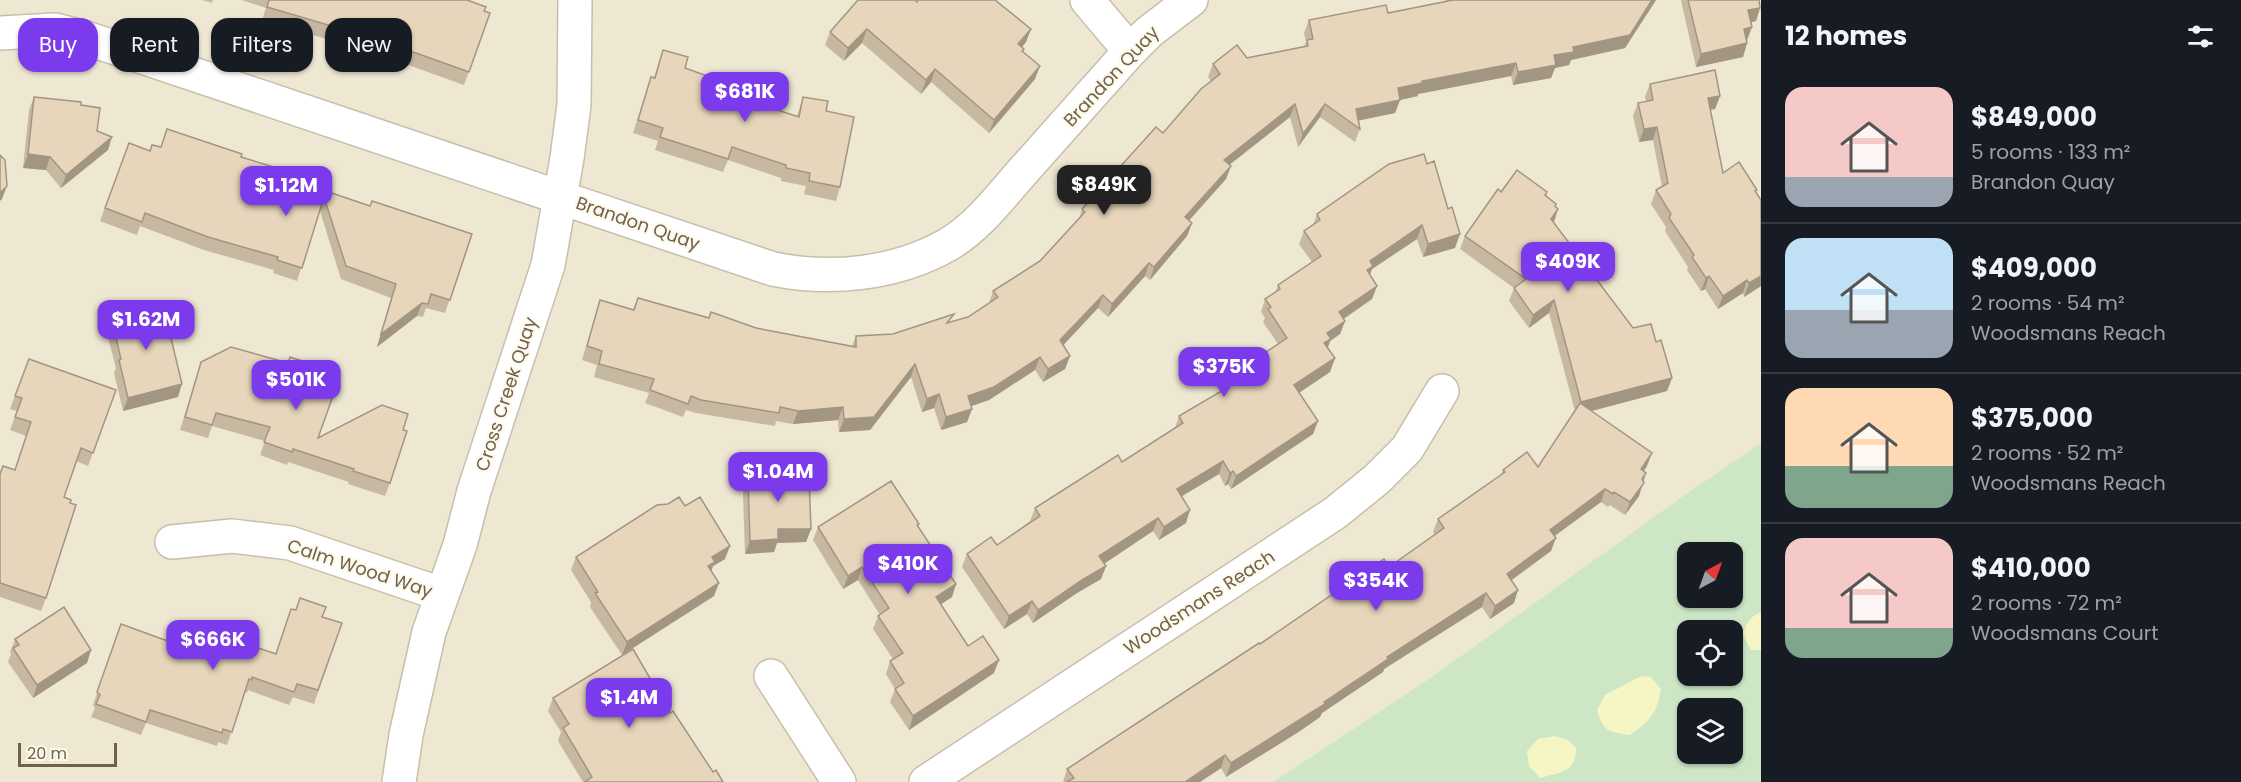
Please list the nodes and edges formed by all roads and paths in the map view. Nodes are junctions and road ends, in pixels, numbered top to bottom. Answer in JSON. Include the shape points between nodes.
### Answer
{"nodes":[{"id":1,"x":575,"y":0,"type":"edge"},
{"id":2,"x":1087,"y":0,"type":"edge"},
{"id":3,"x":1191,"y":0,"type":"edge"},
{"id":4,"x":0,"y":33,"type":"edge"},
{"id":5,"x":1130,"y":51,"type":"junction"},
{"id":6,"x":560,"y":197,"type":"junction"},
{"id":7,"x":1442,"y":391,"type":"dead end"},
{"id":8,"x":172,"y":542,"type":"dead end"},
{"id":9,"x":441,"y":594,"type":"junction"},
{"id":10,"x":771,"y":676,"type":"dead end"},
{"id":11,"x":399,"y":782,"type":"edge"},
{"id":12,"x":840,"y":782,"type":"edge"},
{"id":13,"x":926,"y":782,"type":"edge"}],
"edges":[{"from":1,"to":6,"type":"street","name":"Cross Creek Quay","via":[[574,105]]},
{"from":2,"to":5,"type":"street"},
{"from":3,"to":5,"type":"street","name":"Brandon Quay"},
{"from":4,"to":6,"type":"street","name":"Brandon Quay","via":[[55,30],[86,38]]},
{"from":5,"to":6,"type":"street","name":"Brandon Quay","via":[[982,217],[950,243],[909,262],[863,273],[788,272]]},
{"from":6,"to":9,"type":"street","name":"Cross Creek Quay","via":[[548,266]]},
{"from":7,"to":13,"type":"street","name":"Woodsmans Reach","via":[[1407,449],[1335,513]]},
{"from":8,"to":9,"type":"street","name":"Calm Wood Way","via":[[232,536],[291,543]]},
{"from":9,"to":11,"type":"street","name":"Cross Creek Quay","via":[[429,632]]},
{"from":10,"to":12,"type":"street"}]}
